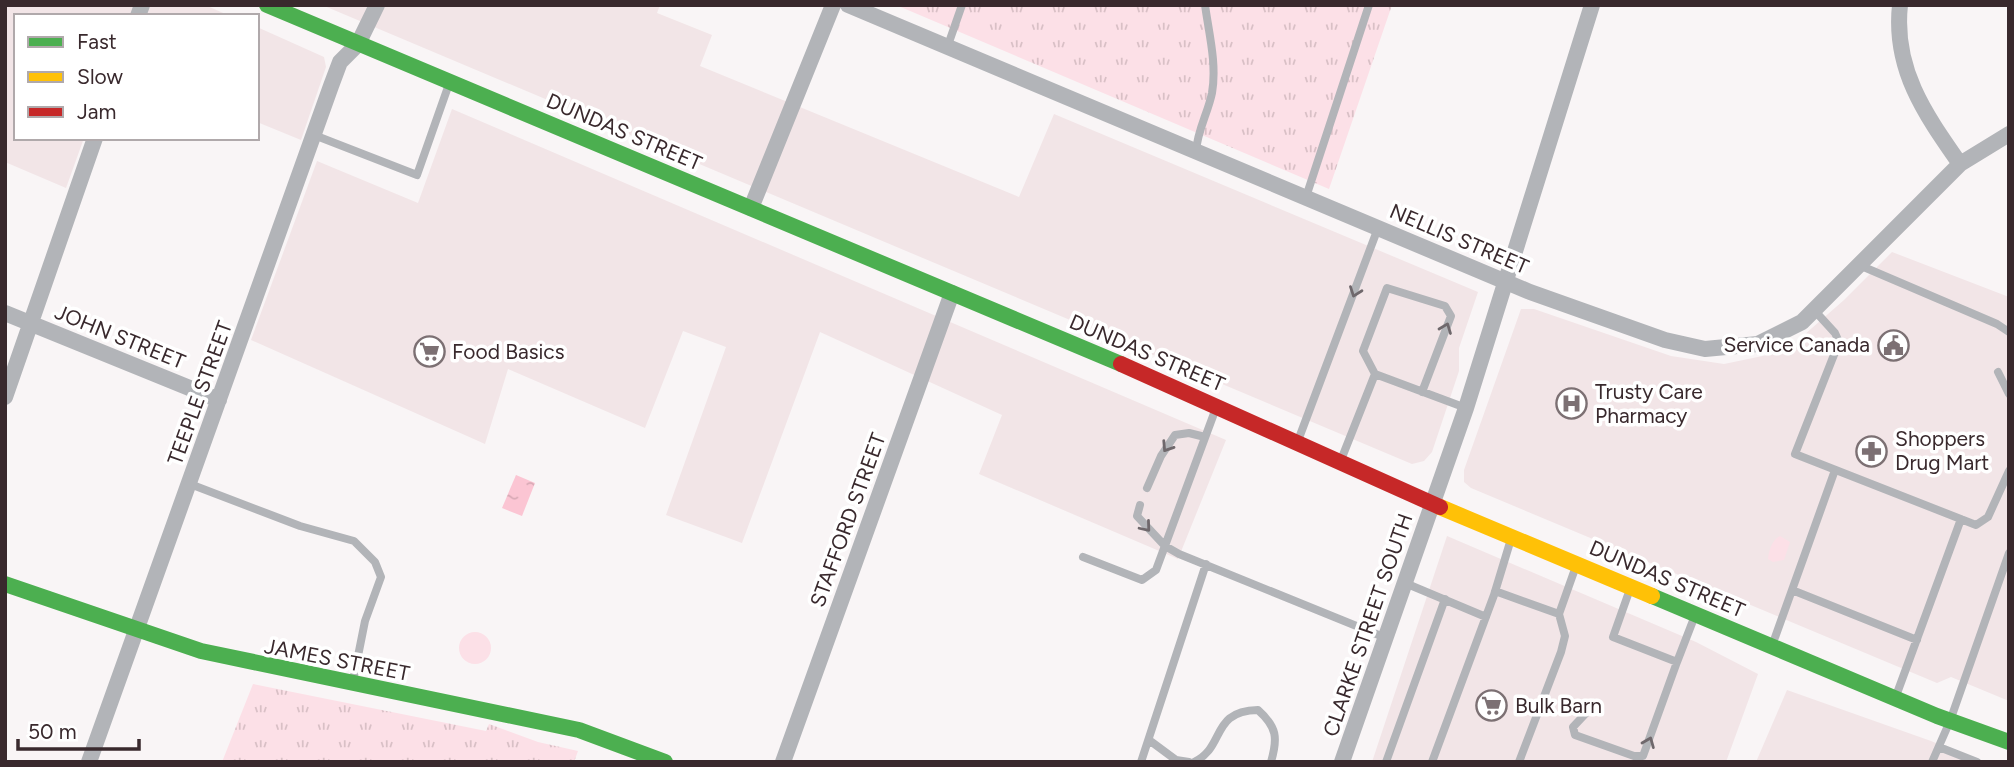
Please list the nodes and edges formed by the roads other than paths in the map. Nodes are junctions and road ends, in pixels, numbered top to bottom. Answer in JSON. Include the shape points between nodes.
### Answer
{"nodes":[{"id":1,"x":267,"y":5,"type":"edge"},
{"id":2,"x":377,"y":5,"type":"edge"},
{"id":3,"x":833,"y":5,"type":"edge"},
{"id":4,"x":848,"y":5,"type":"edge"},
{"id":5,"x":962,"y":5,"type":"edge"},
{"id":6,"x":1205,"y":5,"type":"edge"},
{"id":7,"x":1369,"y":5,"type":"edge"},
{"id":8,"x":1592,"y":5,"type":"edge"},
{"id":9,"x":1900,"y":5,"type":"edge"},
{"id":10,"x":358,"y":44,"type":"junction"},
{"id":11,"x":947,"y":48,"type":"junction"},
{"id":12,"x":450,"y":82,"type":"junction"},
{"id":13,"x":2009,"y":134,"type":"edge"},
{"id":14,"x":314,"y":135,"type":"junction"},
{"id":15,"x":95,"y":140,"type":"edge"},
{"id":16,"x":1196,"y":152,"type":"junction"},
{"id":17,"x":1960,"y":164,"type":"junction"},
{"id":18,"x":1306,"y":197,"type":"junction"},
{"id":19,"x":751,"y":208,"type":"junction"},
{"id":20,"x":1378,"y":228,"type":"junction"},
{"id":21,"x":1859,"y":265,"type":"junction"},
{"id":22,"x":1506,"y":282,"type":"junction"},
{"id":23,"x":952,"y":293,"type":"junction"},
{"id":24,"x":1814,"y":310,"type":"junction"},
{"id":25,"x":5,"y":313,"type":"edge"},
{"id":26,"x":30,"y":324,"type":"junction"},
{"id":27,"x":2009,"y":332,"type":"edge"},
{"id":28,"x":1998,"y":372,"type":"dead end"},
{"id":29,"x":1375,"y":374,"type":"junction"},
{"id":30,"x":1422,"y":392,"type":"junction"},
{"id":31,"x":2009,"y":394,"type":"edge"},
{"id":32,"x":5,"y":397,"type":"edge"},
{"id":33,"x":219,"y":400,"type":"junction"},
{"id":34,"x":1217,"y":405,"type":"junction"},
{"id":35,"x":1466,"y":408,"type":"junction"},
{"id":36,"x":1205,"y":437,"type":"junction"},
{"id":37,"x":1298,"y":441,"type":"junction"},
{"id":38,"x":1341,"y":460,"type":"junction"},
{"id":39,"x":1835,"y":470,"type":"junction"},
{"id":40,"x":2009,"y":471,"type":"edge"},
{"id":41,"x":190,"y":484,"type":"junction"},
{"id":42,"x":1147,"y":488,"type":"dead end"},
{"id":43,"x":1432,"y":503,"type":"junction"},
{"id":44,"x":1140,"y":505,"type":"dead end"},
{"id":45,"x":1961,"y":519,"type":"junction"},
{"id":46,"x":1512,"y":536,"type":"junction"},
{"id":47,"x":1164,"y":546,"type":"junction"},
{"id":48,"x":2009,"y":553,"type":"edge"},
{"id":49,"x":1083,"y":557,"type":"dead end"},
{"id":50,"x":1206,"y":564,"type":"junction"},
{"id":51,"x":1577,"y":564,"type":"junction"},
{"id":52,"x":1405,"y":583,"type":"junction"},
{"id":53,"x":5,"y":584,"type":"edge"},
{"id":54,"x":1631,"y":587,"type":"junction"},
{"id":55,"x":1495,"y":590,"type":"junction"},
{"id":56,"x":1793,"y":590,"type":"junction"},
{"id":57,"x":1445,"y":599,"type":"junction"},
{"id":58,"x":1559,"y":614,"type":"junction"},
{"id":59,"x":1695,"y":614,"type":"junction"},
{"id":60,"x":1486,"y":617,"type":"junction"},
{"id":61,"x":137,"y":631,"type":"junction"},
{"id":62,"x":1386,"y":638,"type":"junction"},
{"id":63,"x":1916,"y":640,"type":"junction"},
{"id":64,"x":1772,"y":646,"type":"junction"},
{"id":65,"x":1677,"y":662,"type":"junction"},
{"id":66,"x":352,"y":684,"type":"junction"},
{"id":67,"x":1895,"y":698,"type":"junction"},
{"id":68,"x":1588,"y":711,"type":"dead end"},
{"id":69,"x":1950,"y":721,"type":"junction"},
{"id":70,"x":1149,"y":740,"type":"junction"},
{"id":71,"x":2009,"y":742,"type":"edge"},
{"id":72,"x":1938,"y":747,"type":"junction"},
{"id":73,"x":89,"y":762,"type":"edge"},
{"id":74,"x":665,"y":762,"type":"edge"},
{"id":75,"x":783,"y":762,"type":"edge"},
{"id":76,"x":1142,"y":762,"type":"edge"},
{"id":77,"x":1192,"y":762,"type":"edge"},
{"id":78,"x":1271,"y":762,"type":"edge"},
{"id":79,"x":1342,"y":762,"type":"edge"},
{"id":80,"x":1386,"y":762,"type":"edge"},
{"id":81,"x":1432,"y":762,"type":"edge"},
{"id":82,"x":1519,"y":762,"type":"edge"},
{"id":83,"x":1932,"y":762,"type":"edge"},
{"id":84,"x":1977,"y":762,"type":"edge"}],
"edges":[{"from":1,"to":10,"type":"main road","name":"DUNDAS STREET"},
{"from":2,"to":10,"type":"street","name":"TEEPLE STREET"},
{"from":3,"to":19,"type":"street"},
{"from":4,"to":11,"type":"street","name":"NELLIS STREET"},
{"from":5,"to":11,"type":"lane"},
{"from":6,"to":16,"type":"lane","via":[[1214,65],[1212,95]]},
{"from":7,"to":18,"type":"lane"},
{"from":8,"to":22,"type":"street","name":"CLARKE STREET SOUTH"},
{"from":9,"to":17,"type":"street","via":[[1899,43],[1906,75],[1923,111]]},
{"from":10,"to":12,"type":"main road","name":"DUNDAS STREET"},
{"from":10,"to":14,"type":"street","name":"TEEPLE STREET","via":[[341,62]]},
{"from":11,"to":16,"type":"street","name":"NELLIS STREET"},
{"from":12,"to":14,"type":"lane","via":[[417,175]]},
{"from":12,"to":19,"type":"main road","name":"DUNDAS STREET"},
{"from":13,"to":17,"type":"street","name":"NELLIS STREET"},
{"from":14,"to":33,"type":"street","name":"TEEPLE STREET"},
{"from":15,"to":26,"type":"street"},
{"from":16,"to":18,"type":"street","name":"NELLIS STREET"},
{"from":17,"to":21,"type":"street","name":"NELLIS STREET"},
{"from":18,"to":20,"type":"street","name":"NELLIS STREET"},
{"from":19,"to":23,"type":"main road","name":"DUNDAS STREET"},
{"from":20,"to":22,"type":"street","name":"NELLIS STREET"},
{"from":20,"to":37,"type":"lane","one_way":true},
{"from":21,"to":24,"type":"street","name":"NELLIS STREET"},
{"from":21,"to":27,"type":"lane"},
{"from":22,"to":24,"type":"street","name":"NELLIS STREET","via":[[1665,340],[1705,349],[1739,348],[1770,340]]},
{"from":22,"to":35,"type":"street","name":"CLARKE STREET SOUTH"},
{"from":23,"to":34,"type":"main road","name":"DUNDAS STREET"},
{"from":23,"to":75,"type":"street","name":"STAFFORD STREET"},
{"from":24,"to":39,"type":"lane","via":[[1839,342],[1795,454]]},
{"from":25,"to":26,"type":"street","name":"JOHN STREET"},
{"from":26,"to":32,"type":"street"},
{"from":26,"to":33,"type":"street","name":"JOHN STREET"},
{"from":28,"to":31,"type":"lane"},
{"from":29,"to":30,"type":"lane"},
{"from":30,"to":29,"type":"lane","one_way":true,"via":[[1451,316],[1445,306],[1387,288],[1363,352]]},
{"from":29,"to":38,"type":"lane"},
{"from":30,"to":35,"type":"lane"},
{"from":33,"to":41,"type":"street","name":"TEEPLE STREET"},
{"from":34,"to":36,"type":"lane"},
{"from":34,"to":37,"type":"main road","name":"DUNDAS STREET"},
{"from":35,"to":43,"type":"street","name":"CLARKE STREET SOUTH"},
{"from":36,"to":42,"type":"lane","one_way":true,"via":[[1175,435]]},
{"from":36,"to":47,"type":"lane"},
{"from":37,"to":38,"type":"main road","name":"DUNDAS STREET"},
{"from":38,"to":43,"type":"main road","name":"DUNDAS STREET"},
{"from":39,"to":45,"type":"lane"},
{"from":39,"to":56,"type":"lane"},
{"from":40,"to":45,"type":"lane","via":[[1988,517],[1976,525]]},
{"from":41,"to":61,"type":"street","name":"TEEPLE STREET"},
{"from":41,"to":66,"type":"lane","via":[[300,526],[354,541],[375,562],[381,577],[365,621]]},
{"from":43,"to":46,"type":"main road","name":"DUNDAS STREET"},
{"from":43,"to":52,"type":"street","name":"CLARKE STREET SOUTH"},
{"from":44,"to":47,"type":"lane","one_way":true,"via":[[1137,516]]},
{"from":45,"to":63,"type":"lane"},
{"from":46,"to":51,"type":"main road","name":"DUNDAS STREET"},
{"from":46,"to":55,"type":"lane"},
{"from":47,"to":49,"type":"lane","via":[[1156,570],[1142,580]]},
{"from":47,"to":50,"type":"lane"},
{"from":48,"to":69,"type":"lane"},
{"from":50,"to":62,"type":"lane"},
{"from":50,"to":70,"type":"lane"},
{"from":51,"to":54,"type":"main road","name":"DUNDAS STREET"},
{"from":51,"to":58,"type":"lane"},
{"from":52,"to":57,"type":"lane"},
{"from":52,"to":62,"type":"street","name":"CLARKE STREET SOUTH"},
{"from":53,"to":61,"type":"main road","name":"JAMES STREET"},
{"from":54,"to":59,"type":"main road","name":"DUNDAS STREET"},
{"from":54,"to":65,"type":"lane","via":[[1613,637]]},
{"from":55,"to":58,"type":"lane"},
{"from":55,"to":60,"type":"lane"},
{"from":56,"to":63,"type":"lane"},
{"from":56,"to":64,"type":"lane"},
{"from":57,"to":60,"type":"lane"},
{"from":57,"to":80,"type":"lane"},
{"from":58,"to":82,"type":"lane","via":[[1565,636],[1561,652]]},
{"from":59,"to":64,"type":"main road","name":"DUNDAS STREET"},
{"from":59,"to":65,"type":"lane"},
{"from":60,"to":81,"type":"lane"},
{"from":61,"to":66,"type":"main road","name":"JAMES STREET","via":[[247,663]]},
{"from":61,"to":73,"type":"street","name":"TEEPLE STREET"},
{"from":62,"to":79,"type":"street","name":"CLARKE STREET SOUTH"},
{"from":63,"to":67,"type":"lane"},
{"from":64,"to":67,"type":"main road","name":"DUNDAS STREET"},
{"from":68,"to":65,"type":"lane","one_way":true,"via":[[1573,727],[1575,735],[1643,756]]},
{"from":66,"to":74,"type":"main road","name":"JAMES STREET","via":[[579,730]]},
{"from":67,"to":69,"type":"main road","name":"DUNDAS STREET"},
{"from":69,"to":71,"type":"main road","name":"DUNDAS STREET"},
{"from":69,"to":72,"type":"lane"},
{"from":70,"to":76,"type":"lane"},
{"from":70,"to":77,"type":"lane","via":[[1176,760]]},
{"from":72,"to":83,"type":"lane"},
{"from":72,"to":84,"type":"lane"},
{"from":77,"to":78,"type":"lane","via":[[1205,757],[1224,720],[1240,710],[1258,710],[1277,736]]}]}
